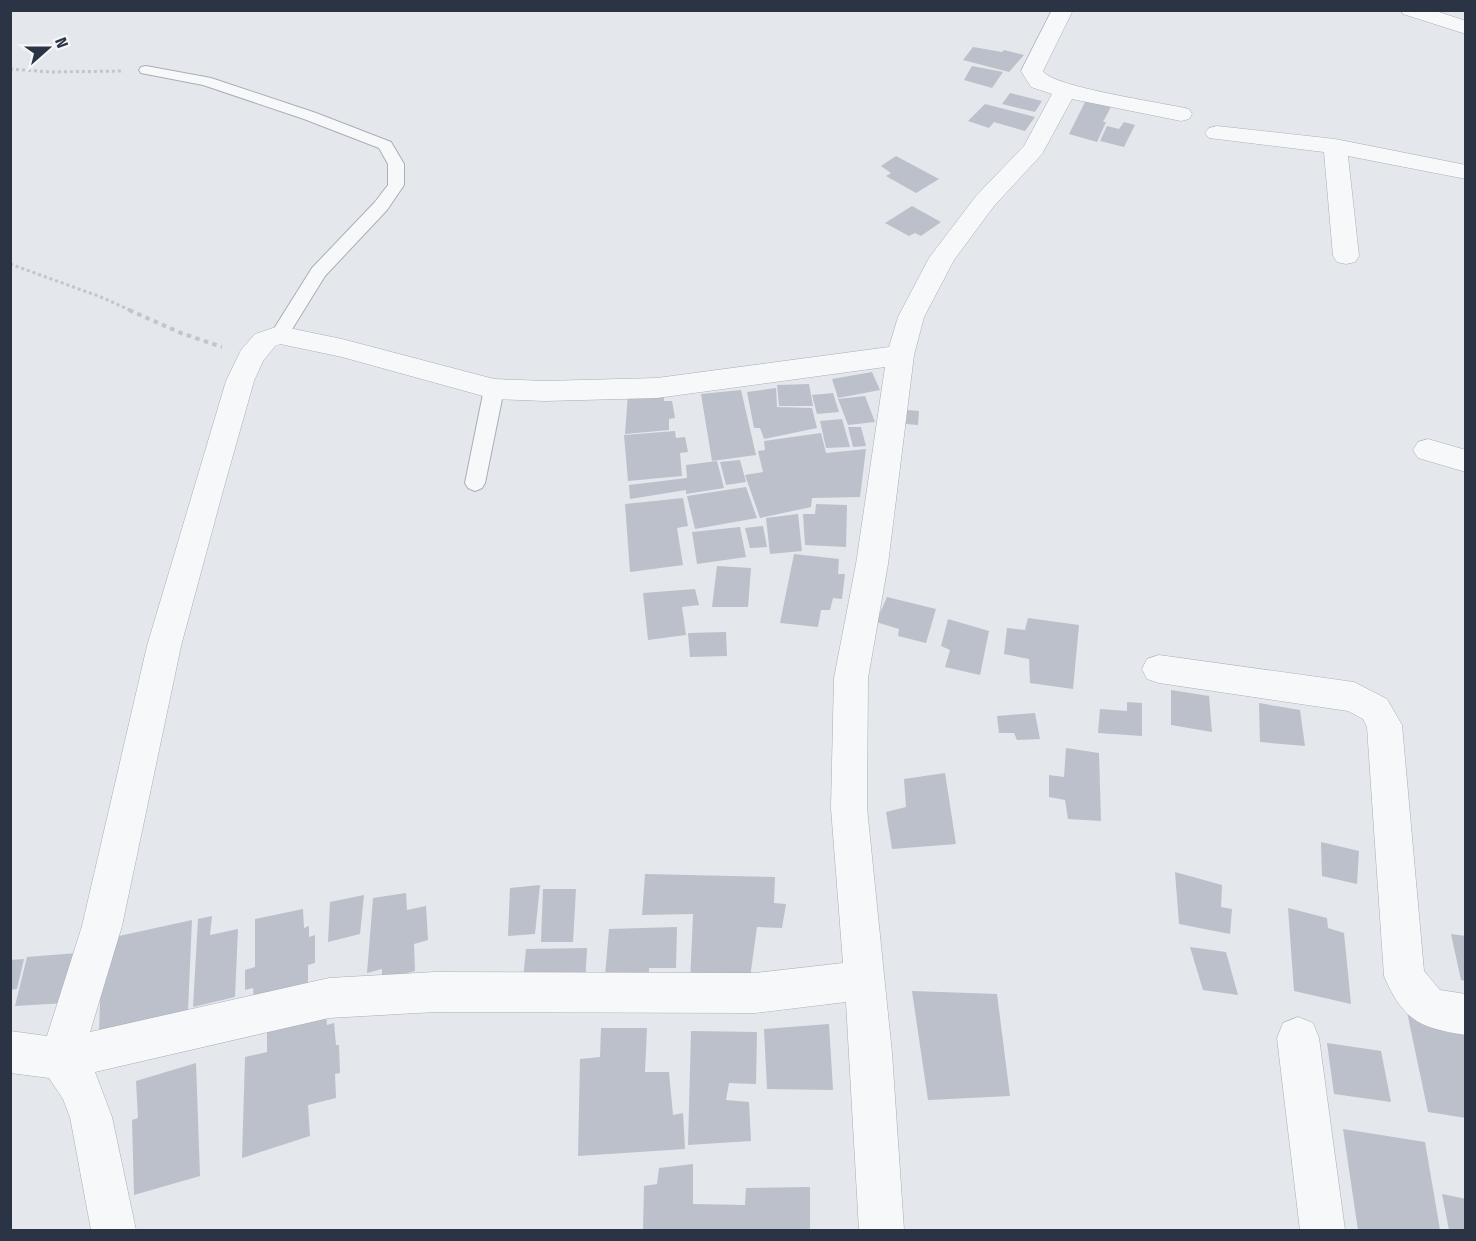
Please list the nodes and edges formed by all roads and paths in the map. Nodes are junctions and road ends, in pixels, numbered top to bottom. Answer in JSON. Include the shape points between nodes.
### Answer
{"nodes":[{"id":1,"x":1063,"y":10,"type":"edge"},
{"id":2,"x":1410,"y":10,"type":"edge"},
{"id":3,"x":1466,"y":28,"type":"edge"},
{"id":4,"x":10,"y":69,"type":"edge"},
{"id":5,"x":146,"y":70,"type":"joint"},
{"id":6,"x":1065,"y":91,"type":"junction"},
{"id":7,"x":1181,"y":114,"type":"dead end"},
{"id":8,"x":1217,"y":133,"type":"dead end"},
{"id":9,"x":1335,"y":146,"type":"junction"},
{"id":10,"x":1466,"y":172,"type":"edge"},
{"id":11,"x":1346,"y":256,"type":"dead end"},
{"id":12,"x":10,"y":264,"type":"edge"},
{"id":13,"x":279,"y":335,"type":"junction"},
{"id":14,"x":900,"y":355,"type":"junction"},
{"id":15,"x":251,"y":357,"type":"junction"},
{"id":16,"x":494,"y":389,"type":"junction"},
{"id":17,"x":1428,"y":450,"type":"dead end"},
{"id":18,"x":1466,"y":461,"type":"edge"},
{"id":19,"x":475,"y":483,"type":"dead end"},
{"id":20,"x":1159,"y":669,"type":"dead end"},
{"id":21,"x":863,"y":980,"type":"junction"},
{"id":22,"x":1466,"y":1015,"type":"edge"},
{"id":23,"x":1298,"y":1038,"type":"dead end"},
{"id":24,"x":10,"y":1052,"type":"edge"},
{"id":25,"x":61,"y":1059,"type":"junction"},
{"id":26,"x":113,"y":1230,"type":"edge"},
{"id":27,"x":882,"y":1230,"type":"edge"},
{"id":28,"x":1323,"y":1230,"type":"edge"}],
"edges":[{"from":1,"to":6,"type":"street","via":[[1032,71],[1039,82]]},
{"from":2,"to":3,"type":"street"},
{"from":4,"to":5,"type":"path"},
{"from":5,"to":13,"type":"lane","via":[[206,81],[310,116],[385,145],[396,164],[396,185],[318,272]]},
{"from":6,"to":7,"type":"street"},
{"from":6,"to":14,"type":"street","via":[[1034,148],[985,201],[942,258],[911,317]]},
{"from":8,"to":9,"type":"street"},
{"from":9,"to":10,"type":"street"},
{"from":9,"to":11,"type":"street"},
{"from":12,"to":15,"type":"path"},
{"from":13,"to":15,"type":"street","via":[[264,340]]},
{"from":13,"to":16,"type":"street"},
{"from":14,"to":16,"type":"street","via":[[657,388]]},
{"from":14,"to":21,"type":"street","via":[[872,564],[851,678],[849,808]]},
{"from":15,"to":25,"type":"street","via":[[240,381],[164,646],[102,926]]},
{"from":16,"to":19,"type":"lane"},
{"from":17,"to":18,"type":"street"},
{"from":20,"to":22,"type":"street","via":[[1354,697],[1375,709],[1384,725],[1404,976],[1416,998],[1425,1004],[1435,1010]]},
{"from":21,"to":25,"type":"street","via":[[755,993],[435,992],[329,998]]},
{"from":21,"to":27,"type":"street"},
{"from":23,"to":28,"type":"street"},
{"from":24,"to":25,"type":"street"},
{"from":25,"to":26,"type":"street","via":[[80,1087],[91,1117]]}]}
